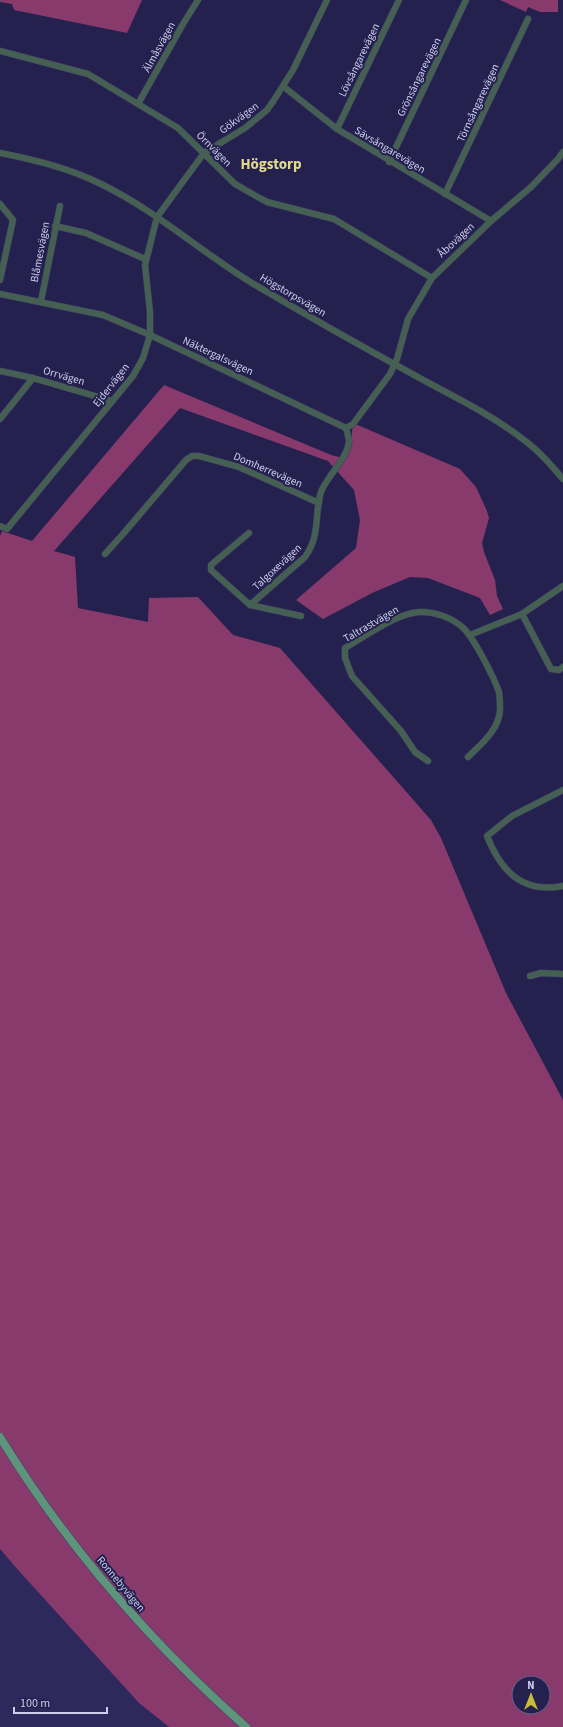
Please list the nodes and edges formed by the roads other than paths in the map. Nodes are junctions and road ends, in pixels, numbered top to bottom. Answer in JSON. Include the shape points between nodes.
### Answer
{"nodes":[{"id":1,"x":198,"y":0,"type":"edge"},
{"id":2,"x":327,"y":0,"type":"edge"},
{"id":3,"x":399,"y":0,"type":"edge"},
{"id":4,"x":466,"y":0,"type":"edge"},
{"id":5,"x":528,"y":19,"type":"dead end"},
{"id":6,"x":0,"y":51,"type":"edge"},
{"id":7,"x":284,"y":87,"type":"junction"},
{"id":8,"x":138,"y":104,"type":"junction"},
{"id":9,"x":337,"y":129,"type":"junction"},
{"id":10,"x":563,"y":152,"type":"edge"},
{"id":11,"x":204,"y":153,"type":"junction"},
{"id":12,"x":0,"y":154,"type":"edge"},
{"id":13,"x":389,"y":162,"type":"junction"},
{"id":14,"x":445,"y":194,"type":"junction"},
{"id":15,"x":0,"y":204,"type":"edge"},
{"id":16,"x":60,"y":206,"type":"dead end"},
{"id":17,"x":157,"y":217,"type":"junction"},
{"id":18,"x":491,"y":221,"type":"junction"},
{"id":19,"x":55,"y":226,"type":"junction"},
{"id":20,"x":146,"y":259,"type":"junction"},
{"id":21,"x":432,"y":278,"type":"junction"},
{"id":22,"x":0,"y":280,"type":"edge"},
{"id":23,"x":0,"y":294,"type":"edge"},
{"id":24,"x":41,"y":301,"type":"junction"},
{"id":25,"x":150,"y":335,"type":"junction"},
{"id":26,"x":395,"y":365,"type":"junction"},
{"id":27,"x":0,"y":371,"type":"edge"},
{"id":28,"x":33,"y":378,"type":"junction"},
{"id":29,"x":112,"y":401,"type":"junction"},
{"id":30,"x":0,"y":419,"type":"edge"},
{"id":31,"x":346,"y":428,"type":"junction"},
{"id":32,"x":563,"y":480,"type":"edge"},
{"id":33,"x":319,"y":503,"type":"junction"},
{"id":34,"x":0,"y":526,"type":"edge"},
{"id":35,"x":249,"y":533,"type":"dead end"},
{"id":36,"x":104,"y":554,"type":"dead end"},
{"id":37,"x":563,"y":586,"type":"edge"},
{"id":38,"x":250,"y":605,"type":"junction"},
{"id":39,"x":522,"y":614,"type":"junction"},
{"id":40,"x":301,"y":616,"type":"dead end"},
{"id":41,"x":470,"y":635,"type":"junction"},
{"id":42,"x":563,"y":668,"type":"edge"},
{"id":43,"x":468,"y":757,"type":"dead end"},
{"id":44,"x":428,"y":761,"type":"dead end"},
{"id":45,"x":563,"y":790,"type":"edge"},
{"id":46,"x":563,"y":886,"type":"edge"},
{"id":47,"x":563,"y":974,"type":"edge"},
{"id":48,"x":530,"y":976,"type":"dead end"},
{"id":49,"x":0,"y":1437,"type":"edge"},
{"id":50,"x":246,"y":1727,"type":"edge"}],
"edges":[{"from":1,"to":8,"type":"street","name":"Älmåsvägen"},
{"from":2,"to":7,"type":"street","name":"Gökvägen"},
{"from":3,"to":9,"type":"street","name":"Lövsångarevägen"},
{"from":4,"to":13,"type":"street","name":"Grönsångarevägen"},
{"from":5,"to":14,"type":"street","name":"Törnsångarevägen"},
{"from":6,"to":8,"type":"street","name":"Örnvägen","via":[[88,74]]},
{"from":7,"to":9,"type":"street","name":"Sävsångarevägen"},
{"from":7,"to":11,"type":"street","name":"Gökvägen","via":[[256,119]]},
{"from":8,"to":11,"type":"street","name":"Örnvägen","via":[[178,128]]},
{"from":9,"to":13,"type":"street","name":"Sävsångarevägen"},
{"from":10,"to":18,"type":"street","name":"Åbovägen","via":[[531,187]]},
{"from":11,"to":17,"type":"street","name":"Gökvägen"},
{"from":11,"to":21,"type":"street","name":"Örnvägen","via":[[235,184],[256,196],[267,202],[334,219]]},
{"from":12,"to":17,"type":"street","name":"Högstorpsvägen","via":[[60,167],[121,194]]},
{"from":13,"to":14,"type":"street","name":"Sävsångarevägen"},
{"from":14,"to":18,"type":"street","name":"Sävsångarevägen"},
{"from":15,"to":22,"type":"street","via":[[13,220]]},
{"from":16,"to":19,"type":"street","name":"Blåmesvägen"},
{"from":17,"to":20,"type":"street","name":"Ejdervägen"},
{"from":17,"to":26,"type":"street","name":"Högstorpsvägen","via":[[241,276]]},
{"from":18,"to":21,"type":"street","name":"Åbovägen"},
{"from":19,"to":20,"type":"street","via":[[86,233]]},
{"from":19,"to":24,"type":"street","name":"Blåmesvägen"},
{"from":20,"to":25,"type":"street","name":"Ejdervägen"},
{"from":21,"to":26,"type":"street","name":"Åbovägen","via":[[408,319]]},
{"from":23,"to":24,"type":"street","name":"Näktergalsvägen"},
{"from":24,"to":25,"type":"street","name":"Näktergalsvägen","via":[[103,315]]},
{"from":25,"to":29,"type":"street","name":"Ejdervägen","via":[[143,358],[133,376]]},
{"from":25,"to":31,"type":"street","name":"Näktergalsvägen"},
{"from":26,"to":31,"type":"street","via":[[353,424]]},
{"from":26,"to":32,"type":"street","name":"Högstorpsvägen","via":[[512,431],[547,460]]},
{"from":27,"to":28,"type":"street","name":"Orrvägen"},
{"from":28,"to":29,"type":"street","name":"Orrvägen"},
{"from":28,"to":30,"type":"street","name":"Orrvägen"},
{"from":29,"to":34,"type":"street","name":"Ejdervägen","via":[[7,529]]},
{"from":31,"to":33,"type":"street","name":"Talgoxevägen","via":[[349,440],[346,450],[322,491]]},
{"from":33,"to":36,"type":"street","name":"Domherrevägen","via":[[239,467],[192,456]]},
{"from":33,"to":38,"type":"street","name":"Talgoxevägen","via":[[318,524],[311,549]]},
{"from":35,"to":38,"type":"street","name":"Talgoxevägen","via":[[211,565],[211,570]]},
{"from":37,"to":39,"type":"street"},
{"from":38,"to":40,"type":"street","name":"Talgoxevägen"},
{"from":39,"to":41,"type":"street"},
{"from":39,"to":42,"type":"street","via":[[551,669]]},
{"from":41,"to":43,"type":"street","via":[[499,693],[500,711],[495,727],[485,742]]},
{"from":41,"to":44,"type":"street","name":"Taltrastvägen","via":[[462,626],[437,613],[418,612],[401,616],[345,648],[345,658],[352,676],[401,731],[415,752]]},
{"from":45,"to":46,"type":"street","via":[[512,816],[487,836],[494,854],[506,870],[517,879],[531,886]]},
{"from":47,"to":48,"type":"street","via":[[541,973]]},
{"from":49,"to":50,"type":"main road","name":"Ronnebyvägen","via":[[59,1524],[134,1617]]}]}
